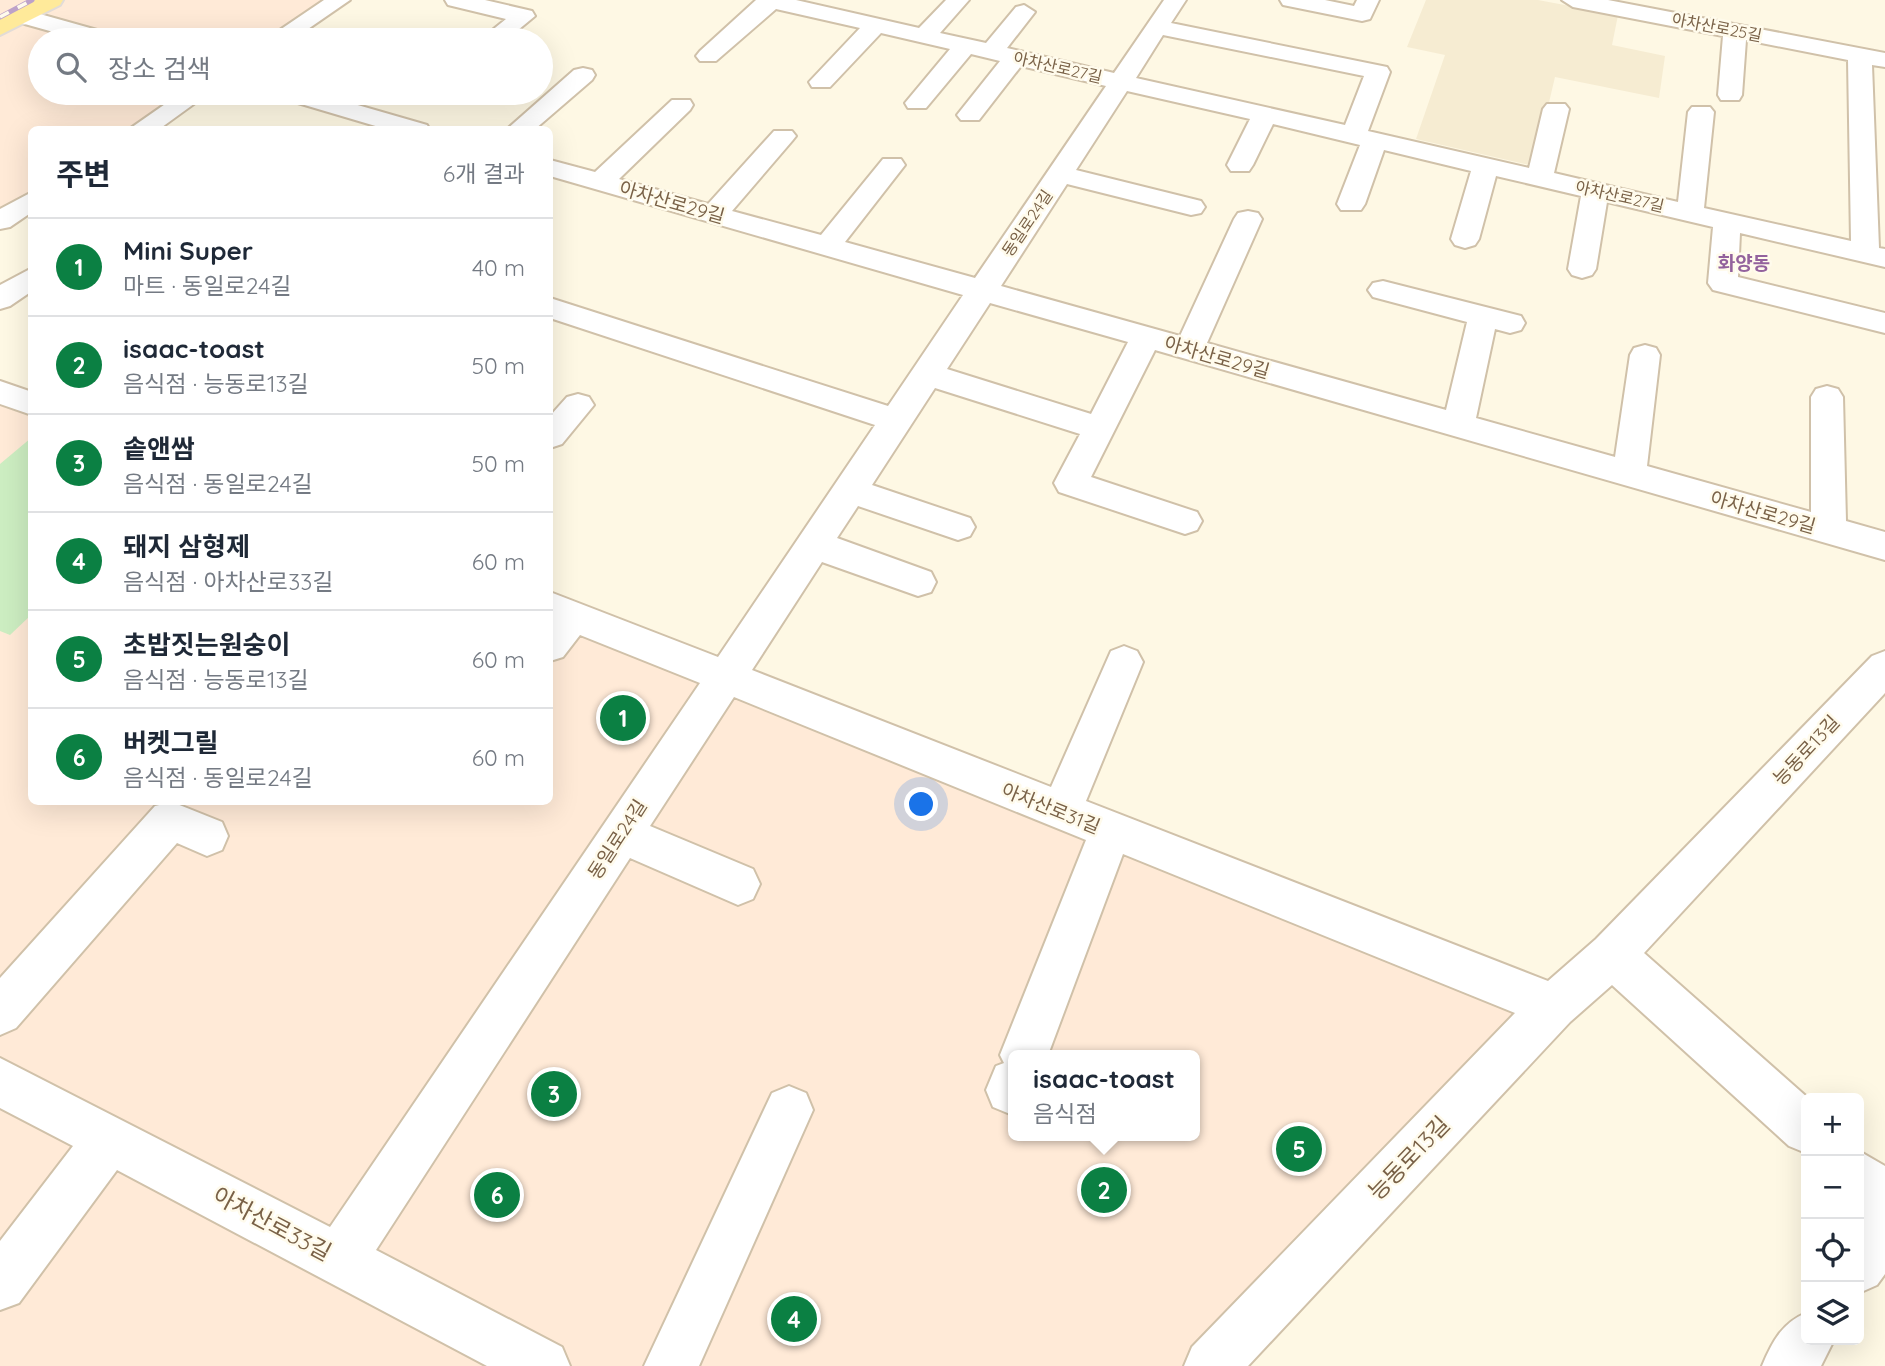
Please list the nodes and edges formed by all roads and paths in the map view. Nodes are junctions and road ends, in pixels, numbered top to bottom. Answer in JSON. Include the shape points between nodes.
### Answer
{"nodes":[{"id":1,"x":52,"y":0,"type":"edge"},
{"id":2,"x":340,"y":0,"type":"edge"},
{"id":3,"x":456,"y":0,"type":"edge"},
{"id":4,"x":769,"y":0,"type":"edge"},
{"id":5,"x":958,"y":0,"type":"edge"},
{"id":6,"x":1291,"y":0,"type":"edge"},
{"id":7,"x":1573,"y":0,"type":"edge"},
{"id":8,"x":1702,"y":0,"type":"edge"},
{"id":9,"x":813,"y":5,"type":"edge"},
{"id":10,"x":1365,"y":7,"type":"edge"},
{"id":11,"x":1024,"y":12,"type":"dead end"},
{"id":12,"x":1166,"y":13,"type":"edge"},
{"id":13,"x":22,"y":16,"type":"junction"},
{"id":14,"x":1699,"y":24,"type":"junction"},
{"id":15,"x":876,"y":25,"type":"junction"},
{"id":16,"x":0,"y":28,"type":"edge"},
{"id":17,"x":64,"y":28,"type":"edge"},
{"id":18,"x":296,"y":28,"type":"edge"},
{"id":19,"x":508,"y":28,"type":"edge"},
{"id":20,"x":1735,"y":31,"type":"junction"},
{"id":21,"x":925,"y":36,"type":"junction"},
{"id":22,"x":965,"y":46,"type":"junction"},
{"id":23,"x":1004,"y":55,"type":"junction"},
{"id":24,"x":708,"y":56,"type":"dead end"},
{"id":25,"x":1873,"y":57,"type":"edge"},
{"id":26,"x":583,"y":75,"type":"dead end"},
{"id":27,"x":821,"y":82,"type":"dead end"},
{"id":28,"x":1121,"y":82,"type":"junction"},
{"id":29,"x":1730,"y":95,"type":"dead end"},
{"id":30,"x":553,"y":100,"type":"edge"},
{"id":31,"x":917,"y":103,"type":"dead end"},
{"id":32,"x":681,"y":104,"type":"dead end"},
{"id":33,"x":179,"y":105,"type":"edge"},
{"id":34,"x":332,"y":105,"type":"edge"},
{"id":35,"x":548,"y":105,"type":"edge"},
{"id":36,"x":1556,"y":109,"type":"dead end"},
{"id":37,"x":1701,"y":113,"type":"dead end"},
{"id":38,"x":970,"y":115,"type":"dead end"},
{"id":39,"x":1265,"y":115,"type":"junction"},
{"id":40,"x":146,"y":126,"type":"edge"},
{"id":41,"x":404,"y":126,"type":"edge"},
{"id":42,"x":523,"y":126,"type":"edge"},
{"id":43,"x":783,"y":136,"type":"dead end"},
{"id":44,"x":1365,"y":138,"type":"junction"},
{"id":45,"x":1240,"y":164,"type":"dead end"},
{"id":46,"x":892,"y":165,"type":"dead end"},
{"id":47,"x":1486,"y":166,"type":"junction"},
{"id":48,"x":553,"y":172,"type":"edge"},
{"id":49,"x":1060,"y":174,"type":"junction"},
{"id":50,"x":1540,"y":178,"type":"junction"},
{"id":51,"x":600,"y":182,"type":"junction"},
{"id":52,"x":1595,"y":191,"type":"junction"},
{"id":53,"x":28,"y":203,"type":"edge"},
{"id":54,"x":1351,"y":204,"type":"dead end"},
{"id":55,"x":1191,"y":207,"type":"dead end"},
{"id":56,"x":1690,"y":213,"type":"junction"},
{"id":57,"x":714,"y":214,"type":"junction"},
{"id":58,"x":1248,"y":219,"type":"dead end"},
{"id":59,"x":0,"y":221,"type":"edge"},
{"id":60,"x":1727,"y":221,"type":"junction"},
{"id":61,"x":1465,"y":239,"type":"dead end"},
{"id":62,"x":826,"y":247,"type":"junction"},
{"id":63,"x":1875,"y":255,"type":"edge"},
{"id":64,"x":1582,"y":268,"type":"dead end"},
{"id":65,"x":28,"y":280,"type":"edge"},
{"id":66,"x":1383,"y":290,"type":"dead end"},
{"id":67,"x":982,"y":291,"type":"junction"},
{"id":68,"x":0,"y":299,"type":"edge"},
{"id":69,"x":553,"y":309,"type":"edge"},
{"id":70,"x":1885,"y":323,"type":"edge"},
{"id":71,"x":1146,"y":338,"type":"junction"},
{"id":72,"x":1188,"y":349,"type":"junction"},
{"id":73,"x":1645,"y":355,"type":"dead end"},
{"id":74,"x":926,"y":374,"type":"junction"},
{"id":75,"x":1827,"y":397,"type":"dead end"},
{"id":76,"x":578,"y":405,"type":"dead end"},
{"id":77,"x":896,"y":420,"type":"junction"},
{"id":78,"x":1458,"y":426,"type":"junction"},
{"id":79,"x":1099,"y":428,"type":"junction"},
{"id":80,"x":553,"y":433,"type":"edge"},
{"id":81,"x":1629,"y":474,"type":"junction"},
{"id":82,"x":849,"y":489,"type":"junction"},
{"id":83,"x":1185,"y":521,"type":"dead end"},
{"id":84,"x":958,"y":527,"type":"dead end"},
{"id":85,"x":1829,"y":530,"type":"junction"},
{"id":86,"x":813,"y":544,"type":"junction"},
{"id":87,"x":1885,"y":546,"type":"edge"},
{"id":88,"x":918,"y":582,"type":"dead end"},
{"id":89,"x":557,"y":623,"type":"edge"},
{"id":90,"x":1124,"y":662,"type":"dead end"},
{"id":91,"x":1885,"y":667,"type":"edge"},
{"id":92,"x":723,"y":678,"type":"junction"},
{"id":93,"x":1061,"y":812,"type":"junction"},
{"id":94,"x":1110,"y":832,"type":"junction"},
{"id":95,"x":621,"y":834,"type":"junction"},
{"id":96,"x":207,"y":836,"type":"dead end"},
{"id":97,"x":738,"y":884,"type":"dead end"},
{"id":98,"x":1612,"y":955,"type":"junction"},
{"id":99,"x":1554,"y":1006,"type":"junction"},
{"id":100,"x":0,"y":1012,"type":"edge"},
{"id":101,"x":1026,"y":1050,"type":"edge"},
{"id":102,"x":0,"y":1082,"type":"edge"},
{"id":103,"x":789,"y":1110,"type":"dead end"},
{"id":104,"x":1801,"y":1125,"type":"edge"},
{"id":105,"x":109,"y":1139,"type":"junction"},
{"id":106,"x":1864,"y":1180,"type":"edge"},
{"id":107,"x":1885,"y":1199,"type":"edge"},
{"id":108,"x":1885,"y":1229,"type":"edge"},
{"id":109,"x":1864,"y":1259,"type":"edge"},
{"id":110,"x":339,"y":1260,"type":"junction"},
{"id":111,"x":0,"y":1284,"type":"edge"},
{"id":112,"x":1804,"y":1345,"type":"edge"},
{"id":113,"x":543,"y":1366,"type":"edge"},
{"id":114,"x":671,"y":1366,"type":"edge"},
{"id":115,"x":1211,"y":1366,"type":"edge"},
{"id":116,"x":1789,"y":1366,"type":"edge"}],
"edges":[{"from":1,"to":13,"type":"main road"},
{"from":2,"to":18,"type":"street"},
{"from":3,"to":19,"type":"street","via":[[524,16]]},
{"from":4,"to":9,"type":"street","name":"아차산로27길"},
{"from":4,"to":24,"type":"street"},
{"from":5,"to":21,"type":"street"},
{"from":6,"to":10,"type":"street"},
{"from":7,"to":14,"type":"street","name":"아차산로25길"},
{"from":8,"to":14,"type":"street"},
{"from":9,"to":15,"type":"street","name":"아차산로27길"},
{"from":11,"to":23,"type":"street"},
{"from":12,"to":28,"type":"street","name":"동일로24길"},
{"from":12,"to":44,"type":"street","name":"동일로24길","via":[[1378,72]]},
{"from":13,"to":16,"type":"main road"},
{"from":13,"to":17,"type":"street"},
{"from":14,"to":20,"type":"street","name":"아차산로25길"},
{"from":15,"to":21,"type":"street","name":"아차산로27길"},
{"from":15,"to":27,"type":"street"},
{"from":20,"to":25,"type":"street","name":"아차산로25길"},
{"from":20,"to":29,"type":"street"},
{"from":21,"to":22,"type":"street","name":"아차산로27길"},
{"from":22,"to":23,"type":"street","name":"아차산로27길"},
{"from":22,"to":31,"type":"street"},
{"from":23,"to":28,"type":"street","name":"아차산로27길"},
{"from":23,"to":38,"type":"street"},
{"from":25,"to":63,"type":"street","name":"아차산로25길"},
{"from":26,"to":30,"type":"street"},
{"from":28,"to":39,"type":"street","name":"아차산로27길"},
{"from":28,"to":49,"type":"street","name":"동일로24길"},
{"from":32,"to":51,"type":"street"},
{"from":33,"to":40,"type":"street"},
{"from":34,"to":41,"type":"street"},
{"from":35,"to":42,"type":"street"},
{"from":36,"to":50,"type":"street"},
{"from":37,"to":56,"type":"street"},
{"from":39,"to":44,"type":"street","name":"아차산로27길"},
{"from":39,"to":45,"type":"street"},
{"from":43,"to":57,"type":"street"},
{"from":44,"to":47,"type":"street","name":"아차산로27길"},
{"from":44,"to":54,"type":"street"},
{"from":46,"to":62,"type":"street"},
{"from":47,"to":50,"type":"street","name":"아차산로27길"},
{"from":47,"to":61,"type":"street"},
{"from":48,"to":51,"type":"street","name":"아차산로29길"},
{"from":49,"to":55,"type":"street"},
{"from":49,"to":67,"type":"street","name":"동일로24길"},
{"from":50,"to":52,"type":"street","name":"아차산로27길"},
{"from":51,"to":57,"type":"street","name":"아차산로29길"},
{"from":52,"to":56,"type":"street","name":"아차산로27길"},
{"from":52,"to":64,"type":"street"},
{"from":53,"to":59,"type":"street"},
{"from":56,"to":60,"type":"street","name":"아차산로27길"},
{"from":57,"to":62,"type":"street","name":"아차산로29길"},
{"from":58,"to":72,"type":"street"},
{"from":60,"to":63,"type":"street","name":"아차산로27길"},
{"from":60,"to":70,"type":"street","via":[[1723,283]]},
{"from":62,"to":67,"type":"street","name":"아차산로29길"},
{"from":65,"to":68,"type":"street"},
{"from":66,"to":78,"type":"street","via":[[1497,320]]},
{"from":67,"to":71,"type":"street","name":"아차산로29길"},
{"from":67,"to":74,"type":"street","name":"동일로24길"},
{"from":69,"to":77,"type":"street"},
{"from":71,"to":72,"type":"street","name":"아차산로29길"},
{"from":71,"to":79,"type":"street"},
{"from":72,"to":78,"type":"street","name":"아차산로29길"},
{"from":73,"to":81,"type":"street"},
{"from":74,"to":77,"type":"street","name":"동일로24길"},
{"from":74,"to":79,"type":"street"},
{"from":75,"to":85,"type":"street"},
{"from":76,"to":80,"type":"street"},
{"from":77,"to":82,"type":"street","name":"동일로24길"},
{"from":78,"to":81,"type":"street","name":"아차산로29길"},
{"from":79,"to":83,"type":"street","via":[[1071,483]]},
{"from":81,"to":85,"type":"street","name":"아차산로29길"},
{"from":82,"to":84,"type":"street"},
{"from":82,"to":86,"type":"street","name":"동일로24길"},
{"from":85,"to":87,"type":"street","name":"아차산로29길"},
{"from":86,"to":88,"type":"street"},
{"from":86,"to":92,"type":"street","name":"동일로24길"},
{"from":89,"to":92,"type":"street","name":"아차산로31길"},
{"from":90,"to":93,"type":"street"},
{"from":91,"to":98,"type":"street","name":"능동로13길"},
{"from":92,"to":93,"type":"street","name":"아차산로31길"},
{"from":92,"to":95,"type":"street","name":"동일로24길"},
{"from":93,"to":94,"type":"street","name":"아차산로31길"},
{"from":94,"to":99,"type":"street","name":"아차산로31길"},
{"from":94,"to":101,"type":"street"},
{"from":95,"to":97,"type":"street"},
{"from":95,"to":110,"type":"street","name":"동일로24길"},
{"from":96,"to":100,"type":"street","via":[[170,820]]},
{"from":98,"to":99,"type":"street","name":"능동로13길"},
{"from":98,"to":104,"type":"street"},
{"from":99,"to":115,"type":"street","name":"능동로13길"},
{"from":102,"to":105,"type":"street","name":"아차산로33길"},
{"from":103,"to":114,"type":"street"},
{"from":105,"to":110,"type":"street","name":"아차산로33길"},
{"from":105,"to":111,"type":"street"},
{"from":106,"to":107,"type":"street"},
{"from":108,"to":109,"type":"street"},
{"from":110,"to":113,"type":"street","name":"아차산로33길"},
{"from":112,"to":116,"type":"street"}]}
